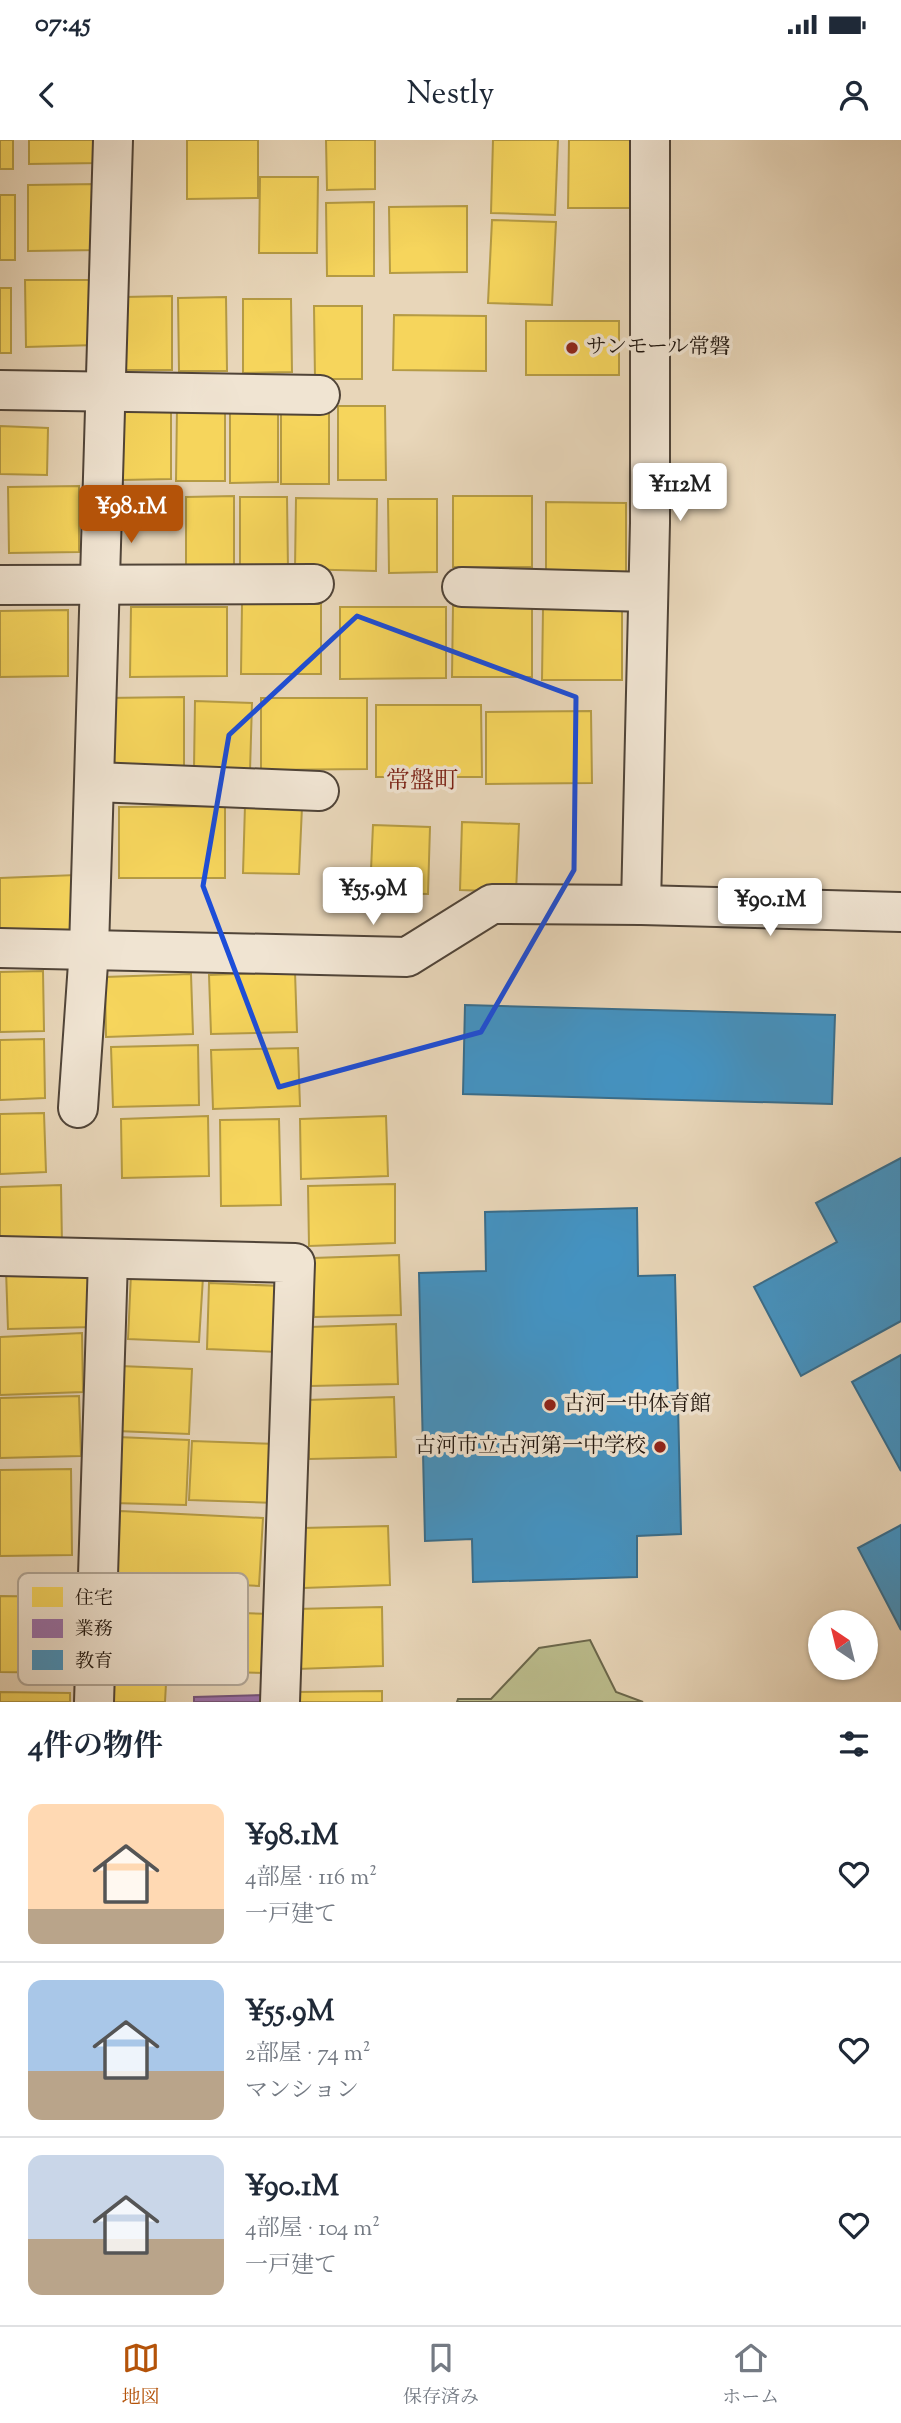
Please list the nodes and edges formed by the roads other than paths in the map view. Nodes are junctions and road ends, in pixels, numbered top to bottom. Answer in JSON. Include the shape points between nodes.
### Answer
{"nodes":[{"id":1,"x":113,"y":140,"type":"edge"},
{"id":2,"x":650,"y":140,"type":"edge"},
{"id":3,"x":0,"y":390,"type":"edge"},
{"id":4,"x":106,"y":391,"type":"junction"},
{"id":5,"x":320,"y":395,"type":"dead end"},
{"id":6,"x":314,"y":584,"type":"dead end"},
{"id":7,"x":0,"y":585,"type":"edge"},
{"id":8,"x":100,"y":585,"type":"junction"},
{"id":9,"x":462,"y":587,"type":"dead end"},
{"id":10,"x":649,"y":592,"type":"junction"},
{"id":11,"x":94,"y":782,"type":"junction"},
{"id":12,"x":319,"y":791,"type":"dead end"},
{"id":13,"x":641,"y":905,"type":"junction"},
{"id":14,"x":901,"y":912,"type":"edge"},
{"id":15,"x":0,"y":948,"type":"edge"},
{"id":16,"x":89,"y":949,"type":"junction"},
{"id":17,"x":78,"y":1108,"type":"dead end"},
{"id":18,"x":0,"y":1256,"type":"edge"},
{"id":19,"x":108,"y":1259,"type":"junction"},
{"id":20,"x":98,"y":1573,"type":"edge"},
{"id":21,"x":280,"y":1702,"type":"edge"}],
"edges":[{"from":1,"to":4,"type":"street"},
{"from":2,"to":10,"type":"street"},
{"from":3,"to":4,"type":"street"},
{"from":4,"to":5,"type":"street"},
{"from":4,"to":8,"type":"street"},
{"from":6,"to":8,"type":"street"},
{"from":7,"to":8,"type":"street"},
{"from":8,"to":11,"type":"street"},
{"from":9,"to":10,"type":"street"},
{"from":10,"to":13,"type":"street"},
{"from":11,"to":12,"type":"street"},
{"from":11,"to":16,"type":"street"},
{"from":13,"to":14,"type":"street"},
{"from":13,"to":16,"type":"street","via":[[492,904],[407,957]]},
{"from":15,"to":16,"type":"street"},
{"from":16,"to":17,"type":"street"},
{"from":18,"to":19,"type":"street"},
{"from":19,"to":20,"type":"street"},
{"from":19,"to":21,"type":"street","via":[[295,1263]]}]}
